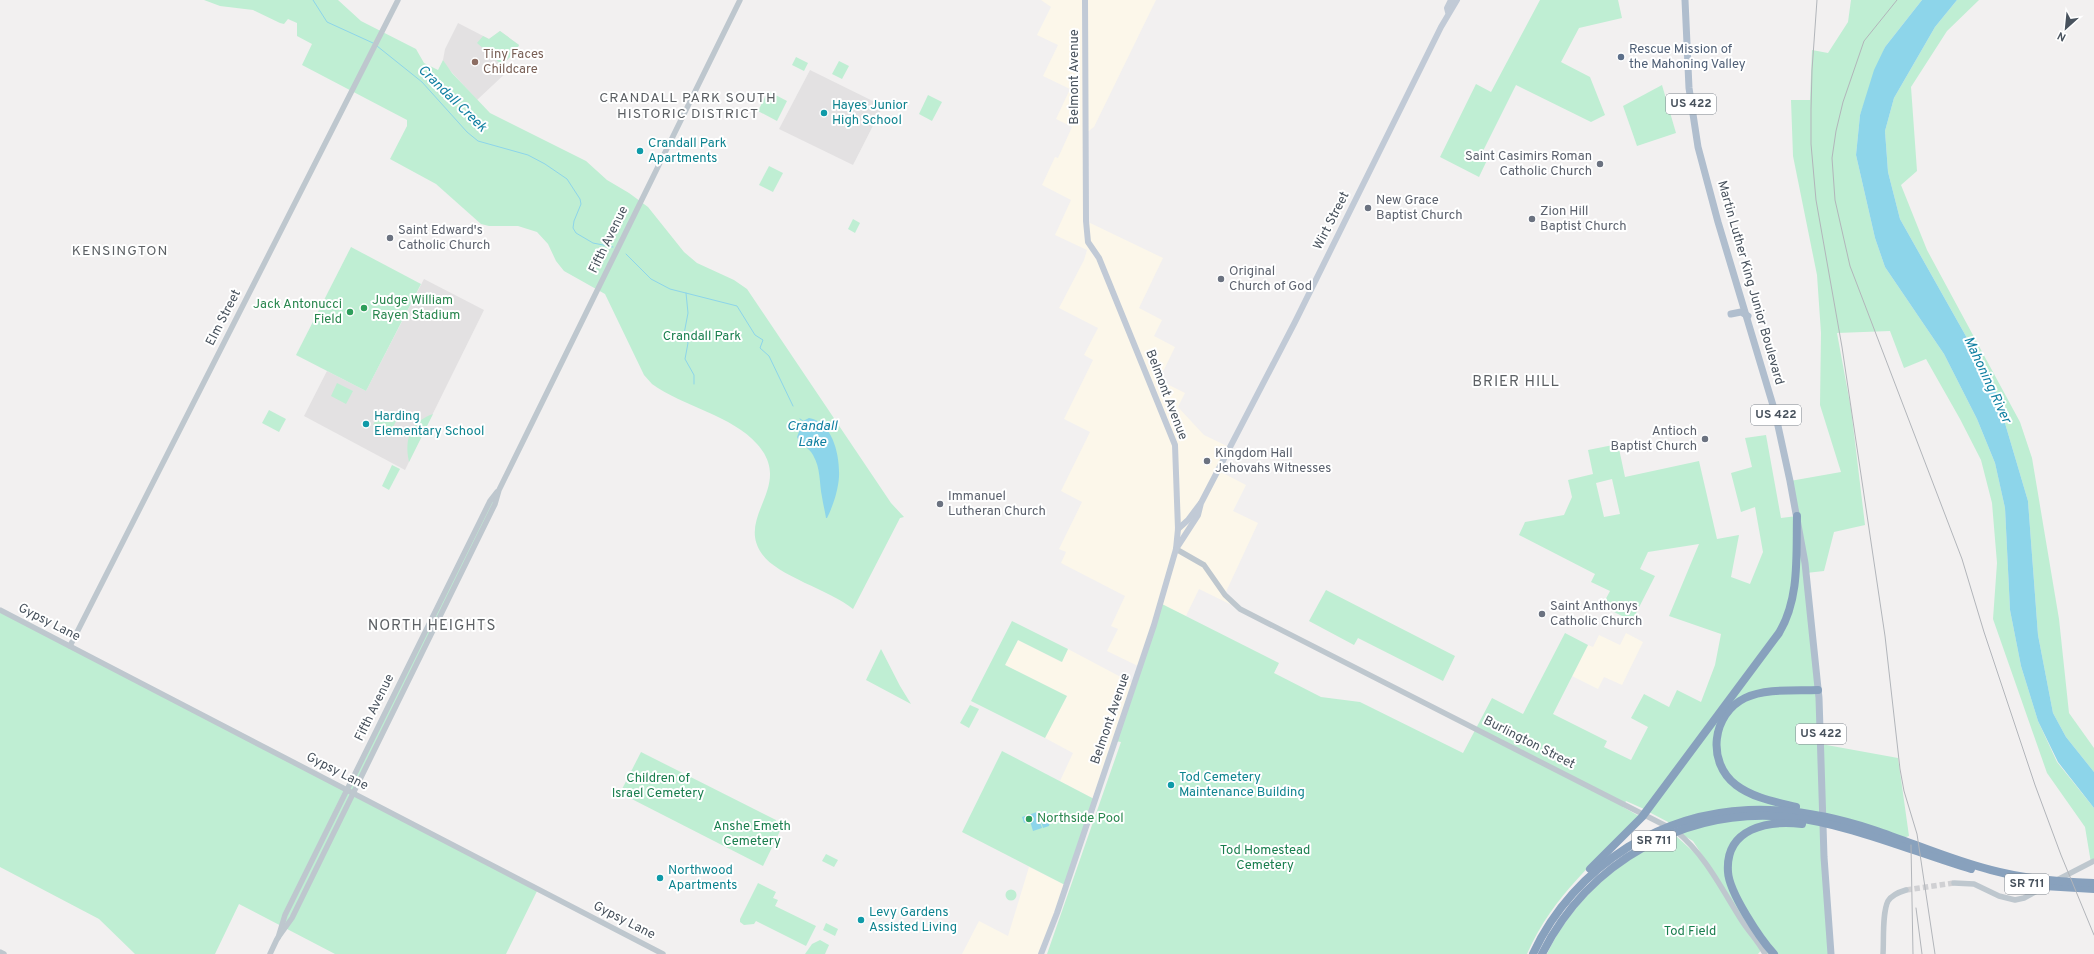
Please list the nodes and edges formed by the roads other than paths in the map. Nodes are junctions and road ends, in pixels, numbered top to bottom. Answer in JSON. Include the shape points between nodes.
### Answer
{"nodes":[{"id":1,"x":398,"y":0,"type":"edge"},
{"id":2,"x":740,"y":0,"type":"edge"},
{"id":3,"x":1085,"y":0,"type":"edge"},
{"id":4,"x":1451,"y":0,"type":"edge"},
{"id":5,"x":1457,"y":0,"type":"edge"},
{"id":6,"x":1684,"y":0,"type":"edge"},
{"id":7,"x":1448,"y":12,"type":"junction"},
{"id":8,"x":1731,"y":314,"type":"dead end"},
{"id":9,"x":1748,"y":316,"type":"junction"},
{"id":10,"x":499,"y":490,"type":"junction"},
{"id":11,"x":1201,"y":503,"type":"junction"},
{"id":12,"x":1797,"y":516,"type":"junction"},
{"id":13,"x":1178,"y":529,"type":"junction"},
{"id":14,"x":1176,"y":549,"type":"junction"},
{"id":15,"x":0,"y":610,"type":"edge"},
{"id":16,"x":70,"y":646,"type":"junction"},
{"id":17,"x":1818,"y":690,"type":"junction"},
{"id":18,"x":348,"y":790,"type":"junction"},
{"id":19,"x":354,"y":793,"type":"junction"},
{"id":20,"x":1812,"y":820,"type":"junction"},
{"id":21,"x":1837,"y":823,"type":"junction"},
{"id":22,"x":2094,"y":861,"type":"edge"},
{"id":23,"x":1964,"y":864,"type":"junction"},
{"id":24,"x":1954,"y":883,"type":"tunnel mouth"},
{"id":25,"x":2094,"y":883,"type":"edge"},
{"id":26,"x":2094,"y":889,"type":"edge"},
{"id":27,"x":1906,"y":890,"type":"tunnel mouth"},
{"id":28,"x":1564,"y":903,"type":"junction"},
{"id":29,"x":277,"y":939,"type":"junction"},
{"id":30,"x":0,"y":952,"type":"edge"},
{"id":31,"x":1764,"y":952,"type":"edge"},
{"id":32,"x":4,"y":954,"type":"edge"},
{"id":33,"x":270,"y":954,"type":"edge"},
{"id":34,"x":663,"y":954,"type":"edge"},
{"id":35,"x":1042,"y":954,"type":"edge"},
{"id":36,"x":1532,"y":954,"type":"edge"},
{"id":37,"x":1542,"y":954,"type":"edge"},
{"id":38,"x":1769,"y":954,"type":"edge"},
{"id":39,"x":1774,"y":954,"type":"edge"},
{"id":40,"x":1831,"y":954,"type":"edge"},
{"id":41,"x":1883,"y":954,"type":"edge"}],
"edges":[{"from":1,"to":16,"type":"street","name":"Elm Street"},
{"from":2,"to":10,"type":"street","name":"Fifth Avenue"},
{"from":3,"to":13,"type":"main road","name":"Belmont Avenue","via":[[1088,242],[1099,258],[1175,445]]},
{"from":4,"to":7,"type":"main road","name":"Wirt Street"},
{"from":5,"to":7,"type":"main road","name":"Wirt Street"},
{"from":6,"to":9,"type":"main road","name":"Martin Luther King Junior Boulevard","number":"US 422","via":[[1689,84],[1698,147],[1718,222]]},
{"from":7,"to":11,"type":"main road","name":"Wirt Street","via":[[1294,324]]},
{"from":8,"to":9,"type":"main road","via":[[1741,312]]},
{"from":9,"to":12,"type":"main road","name":"Martin Luther King Junior Boulevard","number":"US 422","via":[[1775,412]]},
{"from":10,"to":18,"type":"street","name":"Fifth Avenue","via":[[490,501]]},
{"from":10,"to":19,"type":"street","name":"Fifth Avenue","via":[[495,504]]},
{"from":11,"to":13,"type":"main road","name":"Wirt Street"},
{"from":11,"to":14,"type":"main road","name":"Wirt Street","via":[[1198,515]]},
{"from":12,"to":17,"type":"main road","name":"Martin Luther King Junior Boulevard","number":"US 422","via":[[1810,603]]},
{"from":12,"to":28,"type":"highway","via":[[1795,580],[1790,611],[1779,633],[1642,817],[1575,885],[1565,897]]},
{"from":13,"to":14,"type":"main road","name":"Belmont Avenue"},
{"from":14,"to":31,"type":"street","name":"Burlington Street","via":[[1204,565],[1225,595],[1240,609],[1666,825],[1688,842],[1712,869],[1742,921]]},
{"from":14,"to":35,"type":"main road","name":"Belmont Avenue","via":[[1148,644]]},
{"from":15,"to":16,"type":"street","name":"Gypsy Lane"},
{"from":16,"to":18,"type":"street","name":"Gypsy Lane"},
{"from":17,"to":20,"type":"highway","via":[[1761,694],[1746,698],[1727,713],[1720,724],[1717,742],[1717,755],[1721,766],[1736,785],[1753,794],[1806,809]]},
{"from":17,"to":40,"type":"main road","name":"Martin Luther King Junior Boulevard","number":"US 422"},
{"from":18,"to":19,"type":"street","name":"Gypsy Lane"},
{"from":18,"to":29,"type":"street","name":"Fifth Avenue","via":[[285,915]]},
{"from":19,"to":29,"type":"street","name":"Fifth Avenue","via":[[292,918]]},
{"from":19,"to":34,"type":"street","name":"Gypsy Lane"},
{"from":20,"to":21,"type":"highway","number":"SR 711"},
{"from":20,"to":21,"type":"highway"},
{"from":20,"to":28,"type":"highway","number":"SR 711","via":[[1766,808],[1731,810],[1673,825],[1624,850],[1603,865]]},
{"from":20,"to":37,"type":"highway","number":"SR 711","via":[[1775,816],[1733,817],[1680,830],[1646,845],[1628,855],[1591,886],[1564,917]]},
{"from":20,"to":39,"type":"highway","via":[[1759,825],[1740,838],[1731,853],[1728,873],[1734,894]]},
{"from":21,"to":23,"type":"highway","number":"SR 711"},
{"from":22,"to":24,"type":"street","via":[[2029,896],[2015,900],[1999,896],[1974,884]]},
{"from":23,"to":25,"type":"highway","number":"SR 711","via":[[2026,878]]},
{"from":23,"to":26,"type":"highway","number":"SR 711","via":[[2028,884]]},
{"from":27,"to":41,"type":"street","via":[[1896,893],[1888,900],[1885,910]]},
{"from":28,"to":36,"type":"highway","number":"SR 711"},
{"from":29,"to":33,"type":"street","name":"Fifth Avenue"},
{"from":30,"to":32,"type":"street"},
{"from":31,"to":38,"type":"street","name":"Burlington Street"}]}
